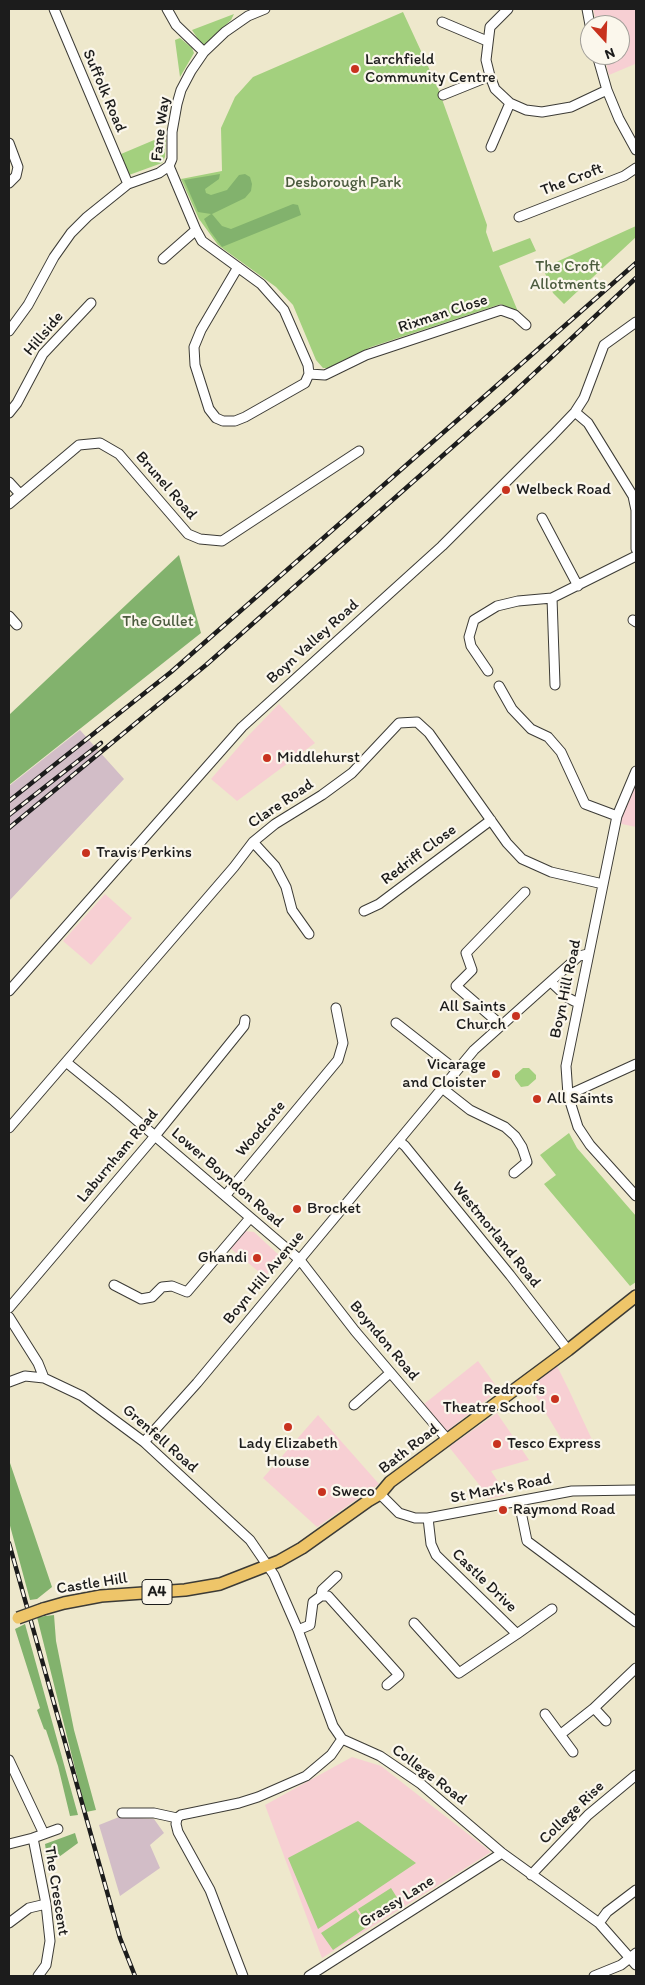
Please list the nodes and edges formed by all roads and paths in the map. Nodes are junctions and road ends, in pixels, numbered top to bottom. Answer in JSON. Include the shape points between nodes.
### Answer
{"nodes":[{"id":1,"x":54,"y":9,"type":"edge"},
{"id":2,"x":167,"y":9,"type":"edge"},
{"id":3,"x":265,"y":9,"type":"edge"},
{"id":4,"x":508,"y":9,"type":"edge"},
{"id":5,"x":442,"y":22,"type":"dead end"},
{"id":6,"x":487,"y":41,"type":"junction"},
{"id":7,"x":204,"y":52,"type":"junction"},
{"id":8,"x":601,"y":65,"type":"edge"},
{"id":9,"x":490,"y":76,"type":"junction"},
{"id":10,"x":607,"y":90,"type":"junction"},
{"id":11,"x":443,"y":94,"type":"dead end"},
{"id":12,"x":510,"y":103,"type":"junction"},
{"id":13,"x":9,"y":143,"type":"edge"},
{"id":14,"x":491,"y":147,"type":"dead end"},
{"id":15,"x":636,"y":150,"type":"edge"},
{"id":16,"x":169,"y":166,"type":"junction"},
{"id":17,"x":636,"y":168,"type":"edge"},
{"id":18,"x":9,"y":183,"type":"edge"},
{"id":19,"x":128,"y":184,"type":"junction"},
{"id":20,"x":519,"y":217,"type":"dead end"},
{"id":21,"x":196,"y":230,"type":"junction"},
{"id":22,"x":164,"y":259,"type":"dead end"},
{"id":23,"x":238,"y":267,"type":"junction"},
{"id":24,"x":91,"y":303,"type":"dead end"},
{"id":25,"x":636,"y":322,"type":"edge"},
{"id":26,"x":526,"y":325,"type":"dead end"},
{"id":27,"x":9,"y":331,"type":"edge"},
{"id":28,"x":309,"y":374,"type":"junction"},
{"id":29,"x":575,"y":412,"type":"junction"},
{"id":30,"x":9,"y":413,"type":"edge"},
{"id":31,"x":359,"y":451,"type":"dead end"},
{"id":32,"x":9,"y":482,"type":"edge"},
{"id":33,"x":20,"y":494,"type":"junction"},
{"id":34,"x":9,"y":504,"type":"edge"},
{"id":35,"x":542,"y":518,"type":"dead end"},
{"id":36,"x":636,"y":549,"type":"edge"},
{"id":37,"x":636,"y":556,"type":"edge"},
{"id":38,"x":578,"y":586,"type":"junction"},
{"id":39,"x":552,"y":598,"type":"junction"},
{"id":40,"x":9,"y":616,"type":"edge"},
{"id":41,"x":17,"y":625,"type":"dead end"},
{"id":42,"x":488,"y":671,"type":"dead end"},
{"id":43,"x":555,"y":685,"type":"dead end"},
{"id":44,"x":499,"y":686,"type":"dead end"},
{"id":45,"x":636,"y":771,"type":"edge"},
{"id":46,"x":617,"y":816,"type":"junction"},
{"id":47,"x":491,"y":820,"type":"junction"},
{"id":48,"x":253,"y":842,"type":"junction"},
{"id":49,"x":603,"y":884,"type":"junction"},
{"id":50,"x":525,"y":892,"type":"dead end"},
{"id":51,"x":364,"y":911,"type":"dead end"},
{"id":52,"x":309,"y":934,"type":"dead end"},
{"id":53,"x":588,"y":954,"type":"junction"},
{"id":54,"x":551,"y":982,"type":"junction"},
{"id":55,"x":9,"y":991,"type":"edge"},
{"id":56,"x":578,"y":1003,"type":"junction"},
{"id":57,"x":336,"y":1008,"type":"dead end"},
{"id":58,"x":245,"y":1020,"type":"dead end"},
{"id":59,"x":396,"y":1023,"type":"dead end"},
{"id":60,"x":501,"y":1025,"type":"junction"},
{"id":61,"x":66,"y":1062,"type":"junction"},
{"id":62,"x":636,"y":1064,"type":"edge"},
{"id":63,"x":456,"y":1070,"type":"junction"},
{"id":64,"x":442,"y":1088,"type":"junction"},
{"id":65,"x":568,"y":1095,"type":"junction"},
{"id":66,"x":9,"y":1128,"type":"edge"},
{"id":67,"x":155,"y":1136,"type":"junction"},
{"id":68,"x":399,"y":1141,"type":"junction"},
{"id":69,"x":514,"y":1173,"type":"dead end"},
{"id":70,"x":224,"y":1196,"type":"junction"},
{"id":71,"x":636,"y":1196,"type":"edge"},
{"id":72,"x":250,"y":1218,"type":"junction"},
{"id":73,"x":300,"y":1260,"type":"junction"},
{"id":74,"x":114,"y":1285,"type":"dead end"},
{"id":75,"x":636,"y":1296,"type":"edge"},
{"id":76,"x":9,"y":1308,"type":"edge"},
{"id":77,"x":9,"y":1317,"type":"edge"},
{"id":78,"x":12,"y":1328,"type":"edge"},
{"id":79,"x":568,"y":1350,"type":"junction"},
{"id":80,"x":390,"y":1373,"type":"junction"},
{"id":81,"x":44,"y":1378,"type":"junction"},
{"id":82,"x":9,"y":1382,"type":"edge"},
{"id":83,"x":354,"y":1405,"type":"dead end"},
{"id":84,"x":447,"y":1439,"type":"junction"},
{"id":85,"x":144,"y":1442,"type":"junction"},
{"id":86,"x":636,"y":1490,"type":"edge"},
{"id":87,"x":380,"y":1494,"type":"junction"},
{"id":88,"x":519,"y":1502,"type":"junction"},
{"id":89,"x":428,"y":1518,"type":"junction"},
{"id":90,"x":269,"y":1565,"type":"junction"},
{"id":91,"x":337,"y":1576,"type":"dead end"},
{"id":92,"x":322,"y":1596,"type":"junction"},
{"id":93,"x":552,"y":1609,"type":"dead end"},
{"id":94,"x":13,"y":1621,"type":"edge"},
{"id":95,"x":636,"y":1622,"type":"edge"},
{"id":96,"x":414,"y":1623,"type":"dead end"},
{"id":97,"x":298,"y":1630,"type":"junction"},
{"id":98,"x":517,"y":1634,"type":"junction"},
{"id":99,"x":636,"y":1668,"type":"edge"},
{"id":100,"x":387,"y":1685,"type":"dead end"},
{"id":101,"x":594,"y":1708,"type":"junction"},
{"id":102,"x":546,"y":1714,"type":"dead end"},
{"id":103,"x":606,"y":1721,"type":"dead end"},
{"id":104,"x":560,"y":1734,"type":"junction"},
{"id":105,"x":342,"y":1739,"type":"junction"},
{"id":106,"x":573,"y":1752,"type":"dead end"},
{"id":107,"x":9,"y":1760,"type":"edge"},
{"id":108,"x":636,"y":1775,"type":"edge"},
{"id":109,"x":122,"y":1813,"type":"dead end"},
{"id":110,"x":177,"y":1818,"type":"junction"},
{"id":111,"x":58,"y":1829,"type":"dead end"},
{"id":112,"x":44,"y":1834,"type":"junction"},
{"id":113,"x":33,"y":1838,"type":"junction"},
{"id":114,"x":9,"y":1844,"type":"edge"},
{"id":115,"x":502,"y":1853,"type":"junction"},
{"id":116,"x":531,"y":1875,"type":"junction"},
{"id":117,"x":636,"y":1890,"type":"edge"},
{"id":118,"x":46,"y":1904,"type":"junction"},
{"id":119,"x":9,"y":1923,"type":"edge"},
{"id":120,"x":599,"y":1923,"type":"junction"},
{"id":121,"x":634,"y":1958,"type":"edge"},
{"id":122,"x":38,"y":1976,"type":"edge"},
{"id":123,"x":243,"y":1976,"type":"edge"},
{"id":124,"x":309,"y":1976,"type":"edge"},
{"id":125,"x":594,"y":1976,"type":"edge"}],
"edges":[{"from":1,"to":19,"type":"street","name":"Suffolk Road"},
{"from":2,"to":7,"type":"street","via":[[176,25]]},
{"from":3,"to":7,"type":"street","name":"Fane Way","via":[[225,32]]},
{"from":4,"to":6,"type":"street","via":[[490,27]]},
{"from":5,"to":6,"type":"street"},
{"from":6,"to":9,"type":"street","via":[[486,60]]},
{"from":7,"to":16,"type":"street","name":"Fane Way","via":[[181,90]]},
{"from":8,"to":10,"type":"street"},
{"from":9,"to":11,"type":"street"},
{"from":9,"to":12,"type":"street","via":[[495,89]]},
{"from":10,"to":12,"type":"street","via":[[571,107],[542,112]]},
{"from":10,"to":15,"type":"street"},
{"from":12,"to":14,"type":"street"},
{"from":13,"to":18,"type":"street","via":[[18,167],[16,176]]},
{"from":16,"to":19,"type":"street"},
{"from":16,"to":21,"type":"street","name":"Fane Way"},
{"from":17,"to":20,"type":"street","name":"The Croft","via":[[624,176]]},
{"from":19,"to":27,"type":"street","via":[[71,233]]},
{"from":21,"to":22,"type":"street"},
{"from":21,"to":23,"type":"street","name":"Fane Way","via":[[202,241]]},
{"from":23,"to":28,"type":"street","name":"Fane Way","via":[[261,284],[284,310]]},
{"from":23,"to":28,"type":"street","via":[[194,347],[195,365],[209,409],[216,418],[235,421],[305,383]]},
{"from":24,"to":30,"type":"street","name":"Hillside","via":[[42,354]]},
{"from":25,"to":29,"type":"street","name":"Boyn Valley Road","via":[[604,346],[584,398]]},
{"from":26,"to":28,"type":"street","name":"Rixman Close","via":[[515,314],[501,310],[366,355],[325,375]]},
{"from":29,"to":36,"type":"street","via":[[588,423],[632,496],[636,510]]},
{"from":29,"to":55,"type":"street","name":"Boyn Valley Road","via":[[442,546],[242,727]]},
{"from":31,"to":33,"type":"street","name":"Brunel Road","via":[[222,541],[188,534],[119,454],[100,443],[79,445]]},
{"from":32,"to":33,"type":"street"},
{"from":33,"to":34,"type":"street","name":"Brunel Road"},
{"from":35,"to":38,"type":"street"},
{"from":37,"to":38,"type":"street"},
{"from":38,"to":39,"type":"street"},
{"from":39,"to":42,"type":"street","via":[[518,600],[497,606],[474,620],[469,637],[471,646]]},
{"from":39,"to":43,"type":"street"},
{"from":40,"to":41,"type":"street"},
{"from":44,"to":46,"type":"street","via":[[512,709],[525,723],[548,737],[561,752],[585,804]]},
{"from":45,"to":46,"type":"street","name":"Boyn Hill Road"},
{"from":46,"to":49,"type":"street","name":"Boyn Hill Road"},
{"from":47,"to":48,"type":"street","name":"Clare Road","via":[[429,733],[417,722],[407,722],[400,723],[352,773],[274,824]]},
{"from":47,"to":49,"type":"street","name":"Clare Road","via":[[522,859],[551,872]]},
{"from":47,"to":51,"type":"street","name":"Redriff Close","via":[[380,904]]},
{"from":48,"to":52,"type":"street","via":[[275,866],[286,887],[292,910]]},
{"from":48,"to":61,"type":"street","name":"Clare Road"},
{"from":49,"to":53,"type":"street","name":"Boyn Hill Road"},
{"from":50,"to":60,"type":"street","via":[[466,953],[472,970],[456,986]]},
{"from":53,"to":54,"type":"street","name":"Boyn Hill Avenue","via":[[579,956]]},
{"from":53,"to":56,"type":"street","name":"Boyn Hill Road"},
{"from":54,"to":56,"type":"street"},
{"from":54,"to":60,"type":"street","name":"Boyn Hill Avenue"},
{"from":56,"to":65,"type":"street","name":"Boyn Hill Road","via":[[566,1066]]},
{"from":57,"to":70,"type":"street","name":"Woodcote","via":[[343,1043],[338,1060],[317,1079]]},
{"from":58,"to":67,"type":"street","name":"Laburnham Road","via":[[244,1026]]},
{"from":59,"to":63,"type":"street"},
{"from":60,"to":63,"type":"street","name":"Boyn Hill Avenue"},
{"from":61,"to":66,"type":"street","name":"Clare Road"},
{"from":61,"to":67,"type":"street","name":"Lower Boyndon Road"},
{"from":62,"to":65,"type":"street"},
{"from":63,"to":64,"type":"street","name":"Boyn Hill Avenue"},
{"from":64,"to":68,"type":"street","name":"Boyn Hill Avenue"},
{"from":64,"to":69,"type":"street","via":[[470,1110],[505,1126],[515,1136],[527,1162]]},
{"from":65,"to":71,"type":"street","name":"Boyn Hill Road","via":[[578,1126],[590,1145]]},
{"from":67,"to":70,"type":"street","name":"Lower Boyndon Road"},
{"from":67,"to":76,"type":"street","name":"Laburnham Road"},
{"from":68,"to":73,"type":"street","name":"Boyn Hill Avenue"},
{"from":68,"to":79,"type":"street","name":"Westmorland Road"},
{"from":70,"to":72,"type":"street","name":"Lower Boyndon Road"},
{"from":72,"to":73,"type":"street","name":"Lower Boyndon Road"},
{"from":72,"to":74,"type":"street","via":[[184,1295],[172,1286],[162,1287],[152,1297],[141,1299]]},
{"from":73,"to":80,"type":"street","name":"Boyndon Road"},
{"from":73,"to":85,"type":"street","name":"Boyn Hill Avenue"},
{"from":75,"to":79,"type":"main road","name":"Bath Road","number":"A4"},
{"from":77,"to":78,"type":"street"},
{"from":78,"to":81,"type":"street","via":[[38,1363]]},
{"from":79,"to":84,"type":"main road","name":"Bath Road","number":"A4"},
{"from":80,"to":83,"type":"street"},
{"from":80,"to":84,"type":"street","name":"Boyndon Road"},
{"from":81,"to":82,"type":"street","name":"Grenfell Road","via":[[26,1376]]},
{"from":81,"to":85,"type":"street","name":"Grenfell Road","via":[[82,1396]]},
{"from":84,"to":87,"type":"main road","name":"Bath Road","number":"A4","via":[[390,1482]]},
{"from":85,"to":90,"type":"street","name":"Grenfell Road","via":[[250,1540]]},
{"from":86,"to":88,"type":"street","name":"St Mark's Road","via":[[572,1491]]},
{"from":87,"to":89,"type":"street","name":"St Mark's Road","via":[[399,1512],[415,1518]]},
{"from":87,"to":90,"type":"main road","name":"Bath Road","number":"A4","via":[[302,1548]]},
{"from":88,"to":89,"type":"street","name":"St Mark's Road"},
{"from":88,"to":95,"type":"street","via":[[527,1541]]},
{"from":89,"to":98,"type":"street","name":"Castle Drive","via":[[431,1544],[436,1555]]},
{"from":90,"to":94,"type":"main road","name":"Castle Hill","number":"A4","bridge":true,"via":[[220,1584],[101,1596],[64,1603]]},
{"from":90,"to":97,"type":"street"},
{"from":91,"to":92,"type":"street","via":[[322,1590]]},
{"from":92,"to":97,"type":"street","via":[[313,1602],[310,1626]]},
{"from":92,"to":100,"type":"street","via":[[328,1596],[399,1675]]},
{"from":93,"to":98,"type":"street","name":"Castle Drive"},
{"from":96,"to":98,"type":"street","name":"Castle Drive","via":[[459,1673]]},
{"from":97,"to":105,"type":"street","via":[[333,1726]]},
{"from":99,"to":101,"type":"street"},
{"from":101,"to":103,"type":"street"},
{"from":101,"to":104,"type":"street"},
{"from":102,"to":104,"type":"street"},
{"from":104,"to":106,"type":"street"},
{"from":105,"to":110,"type":"street","via":[[331,1755],[306,1776],[258,1797]]},
{"from":105,"to":115,"type":"street","name":"College Road","via":[[380,1756],[421,1784]]},
{"from":107,"to":112,"type":"street"},
{"from":108,"to":116,"type":"street","name":"College Rise","via":[[588,1815]]},
{"from":109,"to":110,"type":"street","via":[[154,1813]]},
{"from":110,"to":123,"type":"street","via":[[178,1832],[210,1890]]},
{"from":111,"to":112,"type":"street","name":"The Crescent"},
{"from":112,"to":113,"type":"street","name":"The Crescent"},
{"from":113,"to":114,"type":"street","name":"The Crescent"},
{"from":113,"to":118,"type":"street","name":"The Crescent"},
{"from":115,"to":116,"type":"street","name":"College Road"},
{"from":115,"to":124,"type":"street","name":"Grassy Lane"},
{"from":116,"to":120,"type":"street","name":"College Road"},
{"from":117,"to":120,"type":"street","via":[[607,1912]]},
{"from":118,"to":119,"type":"street","via":[[29,1908]]},
{"from":118,"to":122,"type":"street","name":"The Crescent","via":[[50,1941],[46,1965]]},
{"from":120,"to":121,"type":"street","name":"College Road"},
{"from":121,"to":125,"type":"street"}]}
